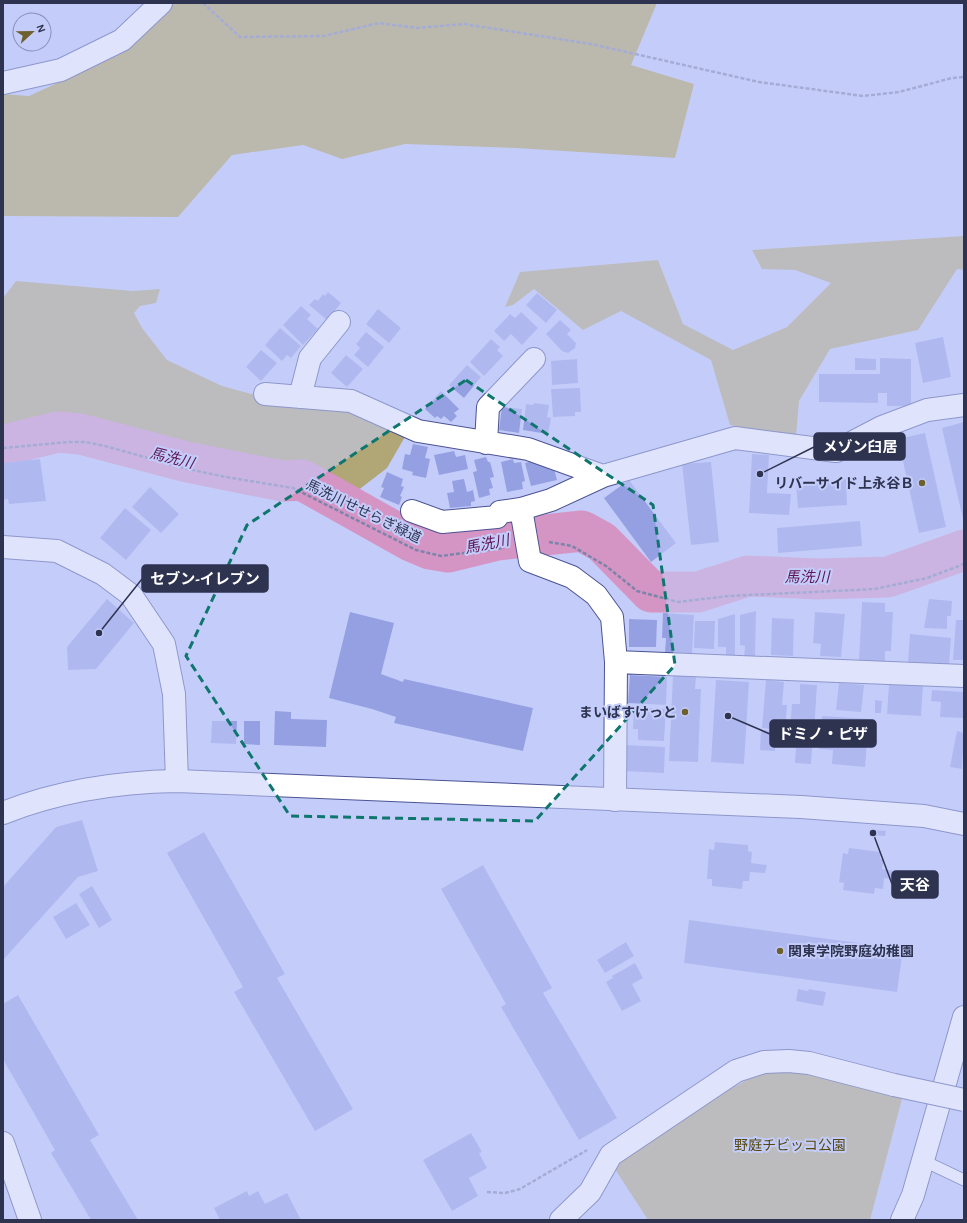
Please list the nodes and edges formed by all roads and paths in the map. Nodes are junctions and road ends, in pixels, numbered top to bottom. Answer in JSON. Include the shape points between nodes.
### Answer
{"nodes":[{"id":1,"x":161,"y":3,"type":"edge"},
{"id":2,"x":203,"y":3,"type":"edge"},
{"id":3,"x":964,"y":78,"type":"edge"},
{"id":4,"x":3,"y":83,"type":"edge"},
{"id":5,"x":339,"y":322,"type":"dead end"},
{"id":6,"x":534,"y":359,"type":"dead end"},
{"id":7,"x":265,"y":394,"type":"dead end"},
{"id":8,"x":300,"y":397,"type":"junction"},
{"id":9,"x":964,"y":405,"type":"edge"},
{"id":10,"x":486,"y":443,"type":"junction"},
{"id":11,"x":3,"y":448,"type":"edge"},
{"id":12,"x":603,"y":476,"type":"junction"},
{"id":13,"x":521,"y":509,"type":"junction"},
{"id":14,"x":412,"y":511,"type":"dead end"},
{"id":15,"x":528,"y":544,"type":"junction"},
{"id":16,"x":3,"y":547,"type":"edge"},
{"id":17,"x":964,"y":564,"type":"edge"},
{"id":18,"x":616,"y":662,"type":"junction"},
{"id":19,"x":964,"y":676,"type":"edge"},
{"id":20,"x":177,"y":781,"type":"junction"},
{"id":21,"x":615,"y":800,"type":"junction"},
{"id":22,"x":3,"y":813,"type":"edge"},
{"id":23,"x":964,"y":824,"type":"edge"},
{"id":24,"x":964,"y":1017,"type":"edge"},
{"id":25,"x":964,"y":1100,"type":"edge"},
{"id":26,"x":3,"y":1143,"type":"edge"},
{"id":27,"x":593,"y":1147,"type":"dead end"},
{"id":28,"x":922,"y":1160,"type":"junction"},
{"id":29,"x":964,"y":1180,"type":"edge"},
{"id":30,"x":486,"y":1192,"type":"dead end"},
{"id":31,"x":30,"y":1220,"type":"edge"},
{"id":32,"x":561,"y":1220,"type":"edge"},
{"id":33,"x":902,"y":1220,"type":"edge"}],
"edges":[{"from":1,"to":4,"type":"street","via":[[122,40],[61,70]]},
{"from":2,"to":3,"type":"path","via":[[240,37],[324,36],[379,23],[417,28],[464,24],[591,44],[759,82],[863,96],[899,92],[952,78]]},
{"from":5,"to":8,"type":"street","via":[[310,358]]},
{"from":6,"to":10,"type":"street","via":[[488,407]]},
{"from":7,"to":8,"type":"street"},
{"from":8,"to":10,"type":"street","via":[[351,401],[418,431]]},
{"from":9,"to":12,"type":"street","via":[[927,410],[882,427],[836,451],[735,438]]},
{"from":10,"to":12,"type":"street","via":[[528,449]]},
{"from":11,"to":15,"type":"path","name":"馬洗川せせらぎ緑道","via":[[85,442],[188,469],[293,488],[416,550],[441,556]]},
{"from":12,"to":13,"type":"street","via":[[551,500]]},
{"from":13,"to":14,"type":"street","via":[[500,512],[497,517],[442,522]]},
{"from":13,"to":15,"type":"street"},
{"from":15,"to":17,"type":"path","name":"馬洗川せせらぎ緑道","via":[[543,541],[572,546],[606,566],[637,591],[678,602],[729,596],[874,589],[927,578]]},
{"from":15,"to":18,"type":"street","via":[[530,561],[572,577],[596,596],[612,617]]},
{"from":16,"to":20,"type":"street","via":[[56,551],[103,574],[131,595],[164,644],[174,694]]},
{"from":18,"to":19,"type":"street"},
{"from":18,"to":21,"type":"street"},
{"from":20,"to":21,"type":"street"},
{"from":20,"to":22,"type":"street","via":[[136,782],[59,795]]},
{"from":21,"to":23,"type":"street","via":[[801,807],[924,816]]},
{"from":24,"to":28,"type":"street"},
{"from":25,"to":32,"type":"street","bridge":true,"via":[[809,1063],[764,1062],[736,1071],[611,1155],[590,1192]]},
{"from":26,"to":31,"type":"street"},
{"from":27,"to":30,"type":"path","via":[[520,1189],[506,1193]]},
{"from":28,"to":29,"type":"lane"},
{"from":28,"to":33,"type":"street","via":[[913,1195]]}]}
